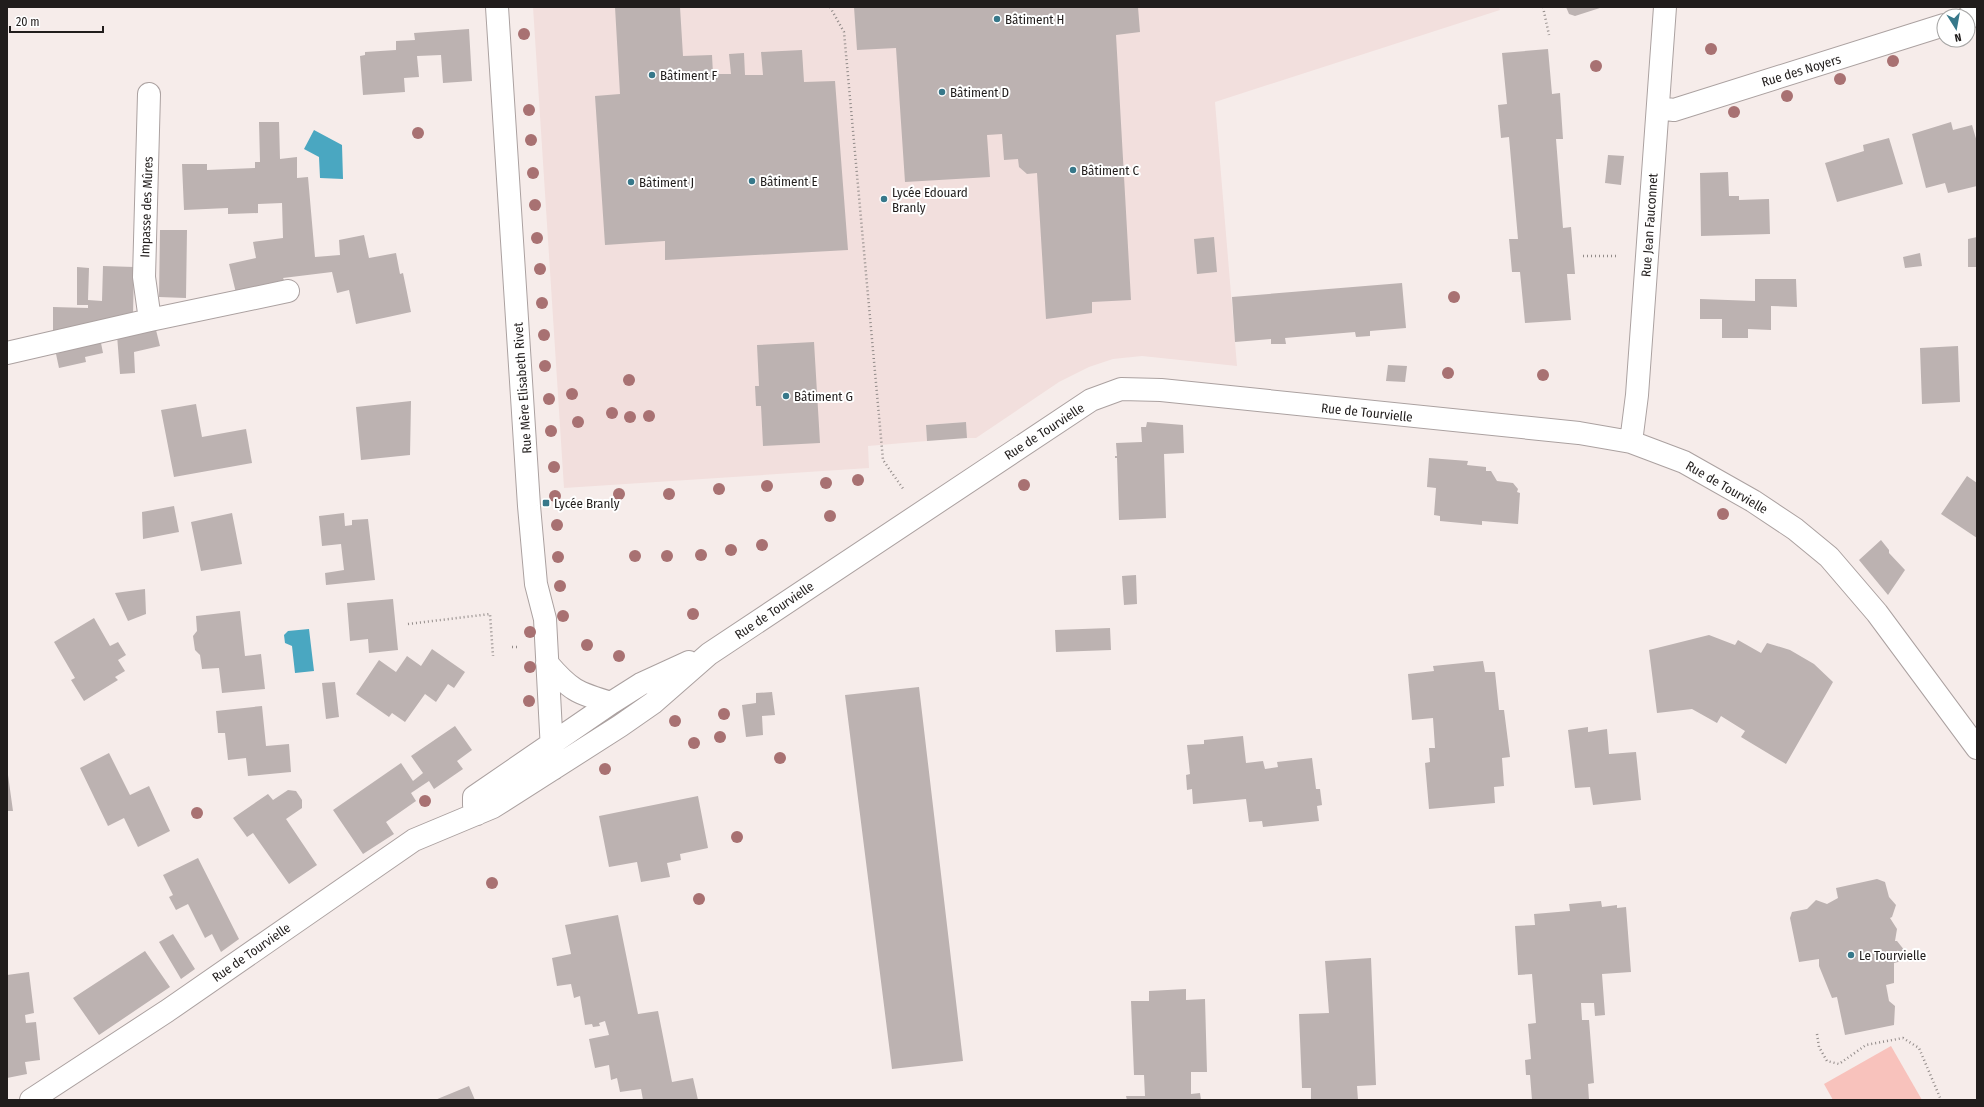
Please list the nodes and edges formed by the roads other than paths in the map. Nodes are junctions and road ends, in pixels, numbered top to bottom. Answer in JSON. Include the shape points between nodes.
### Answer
{"nodes":[{"id":1,"x":497,"y":7,"type":"edge"},
{"id":2,"x":1665,"y":7,"type":"edge"},
{"id":3,"x":1936,"y":28,"type":"edge"},
{"id":4,"x":149,"y":94,"type":"dead end"},
{"id":5,"x":1658,"y":108,"type":"junction"},
{"id":6,"x":288,"y":291,"type":"dead end"},
{"id":7,"x":150,"y":320,"type":"junction"},
{"id":8,"x":7,"y":353,"type":"edge"},
{"id":9,"x":1631,"y":442,"type":"junction"},
{"id":10,"x":709,"y":654,"type":"junction"},
{"id":11,"x":548,"y":662,"type":"junction"},
{"id":12,"x":611,"y":703,"type":"junction"},
{"id":13,"x":551,"y":743,"type":"junction"},
{"id":14,"x":1977,"y":748,"type":"edge"},
{"id":15,"x":553,"y":768,"type":"junction"},
{"id":16,"x":477,"y":814,"type":"junction"},
{"id":17,"x":31,"y":1100,"type":"edge"}],
"edges":[{"from":1,"to":11,"type":"street","name":"Rue Mère Elisabeth Rivet","via":[[529,506],[536,584],[545,619]]},
{"from":2,"to":5,"type":"street","name":"Rue Jean Fauconnet"},
{"from":3,"to":5,"type":"street","name":"Rue des Noyers","via":[[1674,110]]},
{"from":4,"to":7,"type":"street","name":"Impasse des Mûres","via":[[144,277]]},
{"from":5,"to":9,"type":"street","name":"Rue Jean Fauconnet"},
{"from":6,"to":7,"type":"street"},
{"from":7,"to":8,"type":"street"},
{"from":9,"to":10,"type":"street","name":"Rue de Tourvielle","via":[[1578,433],[1161,390],[1121,389],[1091,400]]},
{"from":9,"to":14,"type":"street","name":"Rue de Tourvielle","via":[[1684,462],[1718,480],[1795,529],[1830,557],[1877,612]]},
{"from":10,"to":12,"type":"street","name":"Rue de Tourvielle","via":[[641,684]]},
{"from":10,"to":15,"type":"street","name":"Rue de Tourvielle","via":[[653,703]]},
{"from":11,"to":12,"type":"street","via":[[565,684],[588,696]]},
{"from":11,"to":13,"type":"street","name":"Rue Mère Elisabeth Rivet"},
{"from":12,"to":13,"type":"street","name":"Rue de Tourvielle"},
{"from":13,"to":15,"type":"street","name":"Rue Mère Elisabeth Rivet"},
{"from":13,"to":16,"type":"street","name":"Rue de Tourvielle","via":[[474,797]]},
{"from":15,"to":16,"type":"street","name":"Rue de Tourvielle","via":[[493,807]]},
{"from":16,"to":17,"type":"street","name":"Rue de Tourvielle","via":[[414,840],[167,1011]]}]}
